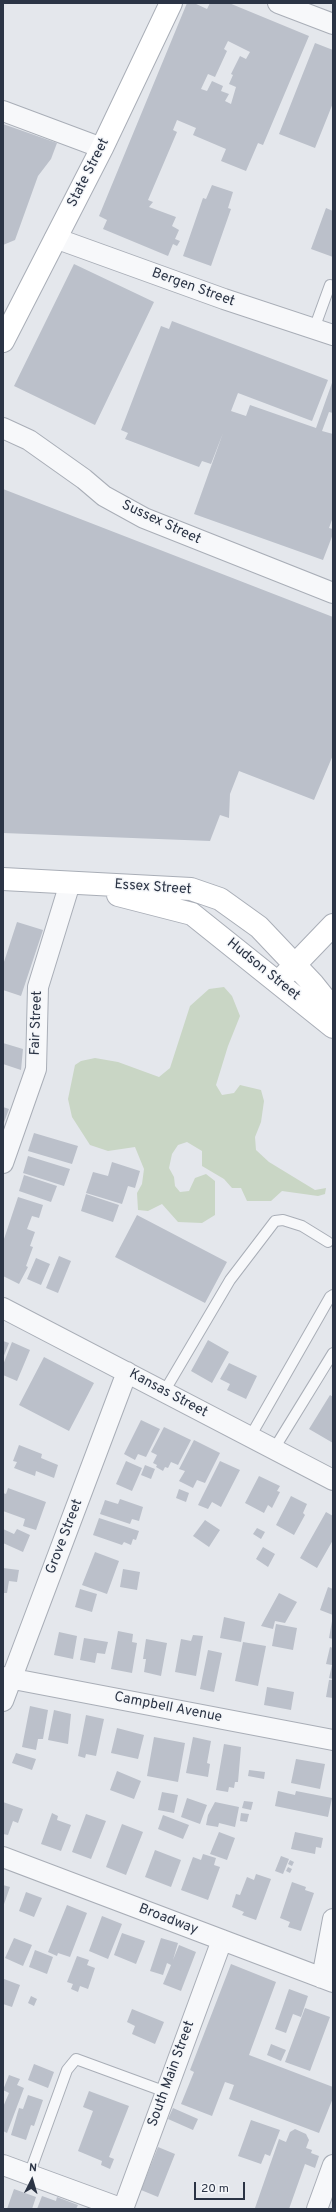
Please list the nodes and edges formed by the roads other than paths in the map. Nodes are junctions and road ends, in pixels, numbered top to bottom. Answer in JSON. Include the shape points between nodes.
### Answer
{"nodes":[{"id":1,"x":171,"y":3,"type":"edge"},
{"id":2,"x":278,"y":3,"type":"edge"},
{"id":3,"x":333,"y":24,"type":"edge"},
{"id":4,"x":3,"y":110,"type":"edge"},
{"id":5,"x":102,"y":148,"type":"junction"},
{"id":6,"x":55,"y":238,"type":"junction"},
{"id":7,"x":330,"y":285,"type":"dead end"},
{"id":8,"x":314,"y":329,"type":"junction"},
{"id":9,"x":333,"y":336,"type":"edge"},
{"id":10,"x":3,"y":341,"type":"edge"},
{"id":11,"x":3,"y":428,"type":"edge"},
{"id":12,"x":333,"y":593,"type":"edge"},
{"id":13,"x":3,"y":879,"type":"edge"},
{"id":14,"x":70,"y":883,"type":"junction"},
{"id":15,"x":192,"y":914,"type":"joint"},
{"id":16,"x":333,"y":924,"type":"edge"},
{"id":17,"x":294,"y":965,"type":"junction"},
{"id":18,"x":278,"y":982,"type":"junction"},
{"id":19,"x":333,"y":1009,"type":"edge"},
{"id":20,"x":333,"y":1027,"type":"edge"},
{"id":21,"x":3,"y":1163,"type":"edge"},
{"id":22,"x":328,"y":1242,"type":"dead end"},
{"id":23,"x":333,"y":1295,"type":"edge"},
{"id":24,"x":3,"y":1308,"type":"edge"},
{"id":25,"x":333,"y":1353,"type":"edge"},
{"id":26,"x":127,"y":1372,"type":"junction"},
{"id":27,"x":164,"y":1392,"type":"junction"},
{"id":28,"x":250,"y":1437,"type":"junction"},
{"id":29,"x":274,"y":1449,"type":"junction"},
{"id":30,"x":333,"y":1480,"type":"edge"},
{"id":31,"x":7,"y":1678,"type":"edge"},
{"id":32,"x":3,"y":1701,"type":"edge"},
{"id":33,"x":333,"y":1740,"type":"edge"},
{"id":34,"x":3,"y":1857,"type":"edge"},
{"id":35,"x":333,"y":1919,"type":"edge"},
{"id":36,"x":222,"y":1940,"type":"junction"},
{"id":37,"x":328,"y":1980,"type":"edge"},
{"id":38,"x":166,"y":2092,"type":"junction"},
{"id":39,"x":3,"y":2165,"type":"edge"},
{"id":40,"x":333,"y":2165,"type":"edge"},
{"id":41,"x":29,"y":2175,"type":"junction"},
{"id":42,"x":114,"y":2207,"type":"edge"},
{"id":43,"x":317,"y":2209,"type":"edge"}],
"edges":[{"from":1,"to":5,"type":"main road","name":"State Street"},
{"from":2,"to":3,"type":"street"},
{"from":4,"to":5,"type":"street"},
{"from":5,"to":6,"type":"main road","name":"State Street"},
{"from":6,"to":8,"type":"street","name":"Bergen Street"},
{"from":6,"to":10,"type":"main road","name":"State Street"},
{"from":7,"to":8,"type":"lane"},
{"from":8,"to":9,"type":"street","name":"Bergen Street"},
{"from":11,"to":12,"type":"street","name":"Sussex Street","via":[[29,440],[104,496],[144,518]]},
{"from":13,"to":14,"type":"main road","name":"Essex Street"},
{"from":14,"to":15,"type":"main road","name":"Essex Street"},
{"from":14,"to":17,"type":"main road","name":"Essex Street","via":[[191,889],[220,899],[259,928]]},
{"from":14,"to":21,"type":"street","name":"Fair Street","via":[[38,987],[36,1069]]},
{"from":15,"to":18,"type":"main road","name":"Hudson Street"},
{"from":16,"to":17,"type":"main road"},
{"from":17,"to":18,"type":"main road"},
{"from":17,"to":19,"type":"main road","name":"Essex Street"},
{"from":18,"to":20,"type":"main road","name":"Hudson Street"},
{"from":22,"to":27,"type":"lane","via":[[302,1226],[283,1220],[275,1221],[230,1280]]},
{"from":23,"to":28,"type":"lane"},
{"from":24,"to":26,"type":"street","name":"Kansas Street"},
{"from":25,"to":29,"type":"lane"},
{"from":26,"to":27,"type":"street","name":"Kansas Street"},
{"from":26,"to":31,"type":"street","name":"Grove Street"},
{"from":27,"to":28,"type":"street","name":"Kansas Street"},
{"from":28,"to":29,"type":"street","name":"Kansas Street"},
{"from":29,"to":30,"type":"street","name":"Kansas Street"},
{"from":31,"to":32,"type":"street","name":"Grove Street"},
{"from":31,"to":33,"type":"street","name":"Campbell Avenue"},
{"from":34,"to":36,"type":"street","name":"Broadway"},
{"from":35,"to":37,"type":"street"},
{"from":36,"to":37,"type":"street","name":"Broadway"},
{"from":36,"to":38,"type":"street","name":"South Main Street"},
{"from":38,"to":41,"type":"lane","via":[[76,2058],[67,2070]]},
{"from":38,"to":42,"type":"street","name":"South Main Street"},
{"from":39,"to":41,"type":"street"},
{"from":40,"to":43,"type":"street"},
{"from":41,"to":42,"type":"street"}]}
